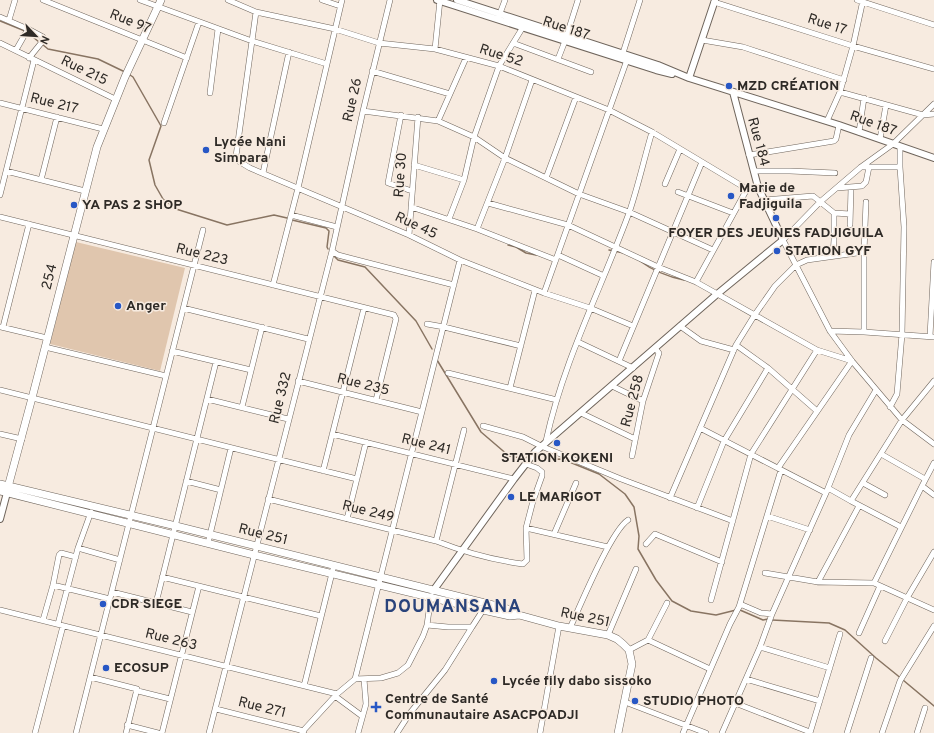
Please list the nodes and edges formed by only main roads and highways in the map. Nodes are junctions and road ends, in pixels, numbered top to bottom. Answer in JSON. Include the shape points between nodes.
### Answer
{"nodes":[{"id":1,"x":161,"y":0,"type":"edge"},
{"id":2,"x":0,"y":484,"type":"edge"},
{"id":3,"x":5,"y":490,"type":"edge"},
{"id":4,"x":91,"y":510,"type":"junction"},
{"id":5,"x":380,"y":581,"type":"junction"},
{"id":6,"x":432,"y":594,"type":"junction"},
{"id":7,"x":519,"y":615,"type":"junction"},
{"id":8,"x":618,"y":733,"type":"edge"}],
"edges":[{"from":1,"to":3,"type":"main road","name":"254","via":[[126,74],[97,147],[22,439]]},
{"from":2,"to":3,"type":"main road","name":"Rue 251"},
{"from":3,"to":4,"type":"main road","name":"Rue 251"},
{"from":4,"to":5,"type":"main road","name":"Rue 251","via":[[176,526],[334,565]]},
{"from":4,"to":5,"type":"main road","name":"Rue 251","via":[[129,524],[254,555]]},
{"from":5,"to":6,"type":"main road","name":"Rue 251"},
{"from":6,"to":7,"type":"main road","name":"Rue 251","via":[[505,608]]},
{"from":6,"to":7,"type":"main road","name":"Rue 251","via":[[483,610],[510,616]]},
{"from":7,"to":8,"type":"main road","name":"Rue 251","via":[[559,626],[608,634],[628,650],[632,664]]}]}
